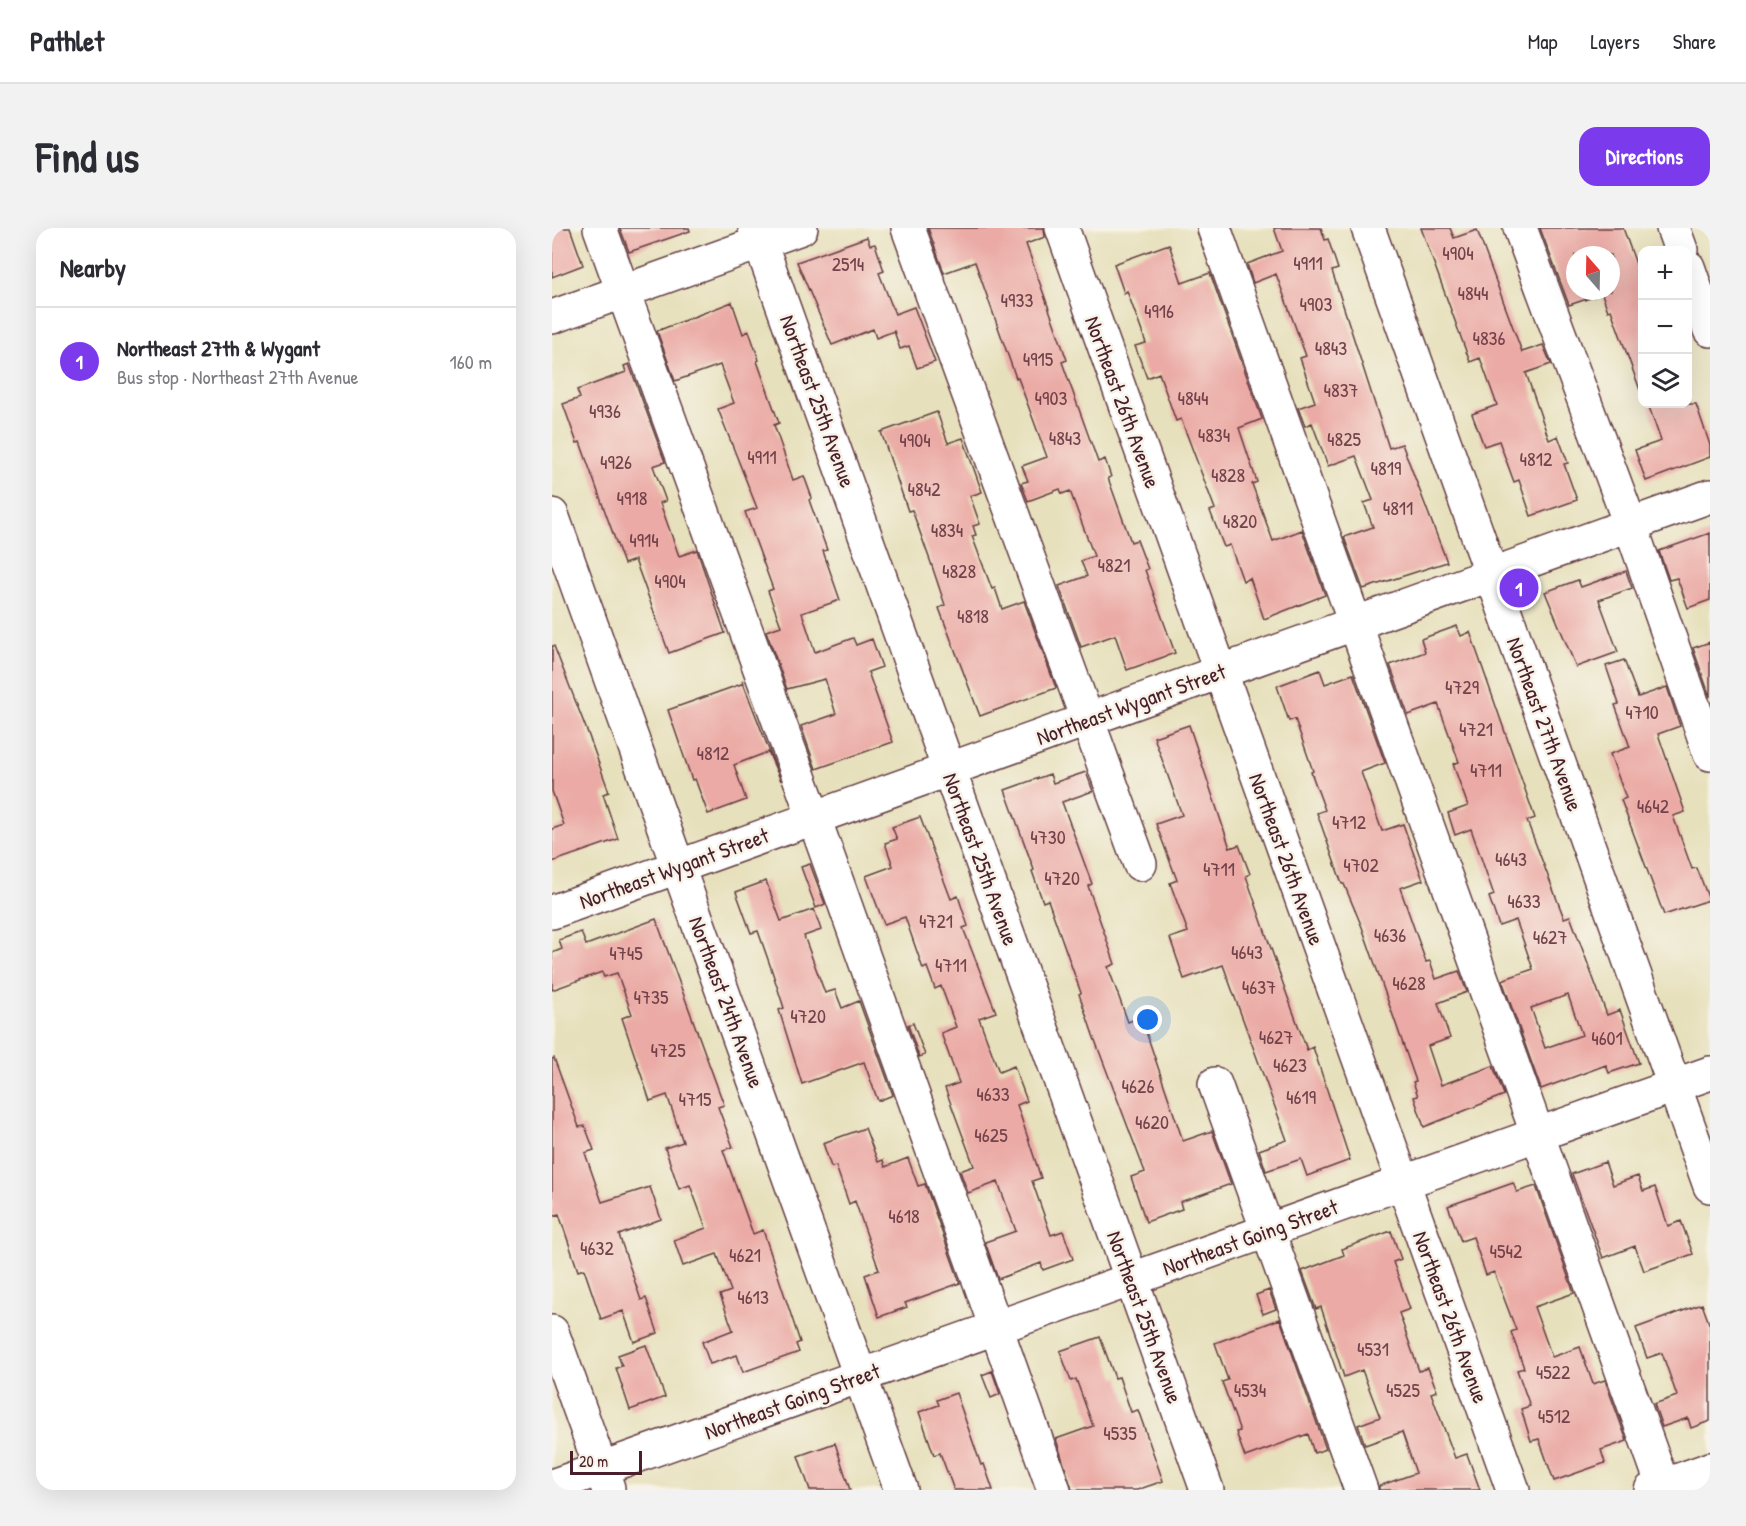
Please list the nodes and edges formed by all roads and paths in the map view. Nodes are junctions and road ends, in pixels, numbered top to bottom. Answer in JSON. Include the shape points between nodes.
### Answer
{"nodes":[{"id":1,"x":600,"y":228,"type":"edge"},
{"id":2,"x":801,"y":228,"type":"edge"},
{"id":3,"x":908,"y":228,"type":"edge"},
{"id":4,"x":1062,"y":228,"type":"edge"},
{"id":5,"x":1214,"y":228,"type":"edge"},
{"id":6,"x":1368,"y":228,"type":"edge"},
{"id":7,"x":1520,"y":228,"type":"edge"},
{"id":8,"x":1673,"y":228,"type":"edge"},
{"id":9,"x":758,"y":235,"type":"edge"},
{"id":10,"x":1680,"y":246,"type":"edge"},
{"id":11,"x":1692,"y":278,"type":"edge"},
{"id":12,"x":624,"y":291,"type":"junction"},
{"id":13,"x":552,"y":317,"type":"edge"},
{"id":14,"x":1710,"y":330,"type":"edge"},
{"id":15,"x":1710,"y":496,"type":"edge"},
{"id":16,"x":552,"y":515,"type":"edge"},
{"id":17,"x":1630,"y":524,"type":"junction"},
{"id":18,"x":1491,"y":573,"type":"junction"},
{"id":19,"x":1356,"y":623,"type":"junction"},
{"id":20,"x":1220,"y":672,"type":"junction"},
{"id":21,"x":1089,"y":719,"type":"junction"},
{"id":22,"x":1710,"y":754,"type":"edge"},
{"id":23,"x":950,"y":770,"type":"junction"},
{"id":24,"x":814,"y":818,"type":"junction"},
{"id":25,"x":1140,"y":864,"type":"dead end"},
{"id":26,"x":678,"y":866,"type":"junction"},
{"id":27,"x":552,"y":912,"type":"edge"},
{"id":28,"x":1710,"y":1073,"type":"edge"},
{"id":29,"x":1215,"y":1084,"type":"dead end"},
{"id":30,"x":1674,"y":1085,"type":"junction"},
{"id":31,"x":1539,"y":1134,"type":"junction"},
{"id":32,"x":1403,"y":1182,"type":"junction"},
{"id":33,"x":1710,"y":1186,"type":"edge"},
{"id":34,"x":1269,"y":1230,"type":"junction"},
{"id":35,"x":1132,"y":1280,"type":"junction"},
{"id":36,"x":996,"y":1328,"type":"junction"},
{"id":37,"x":552,"y":1332,"type":"edge"},
{"id":38,"x":860,"y":1376,"type":"junction"},
{"id":39,"x":1710,"y":1469,"type":"edge"},
{"id":40,"x":604,"y":1479,"type":"edge"},
{"id":41,"x":552,"y":1486,"type":"edge"},
{"id":42,"x":1657,"y":1488,"type":"edge"},
{"id":43,"x":901,"y":1490,"type":"edge"},
{"id":44,"x":1054,"y":1490,"type":"edge"},
{"id":45,"x":1207,"y":1490,"type":"edge"},
{"id":46,"x":1361,"y":1490,"type":"edge"},
{"id":47,"x":1513,"y":1490,"type":"edge"}],
"edges":[{"from":1,"to":12,"type":"street"},
{"from":2,"to":9,"type":"street"},
{"from":3,"to":21,"type":"street"},
{"from":4,"to":20,"type":"street","name":"Northeast 26th Avenue"},
{"from":5,"to":19,"type":"street"},
{"from":6,"to":18,"type":"street","name":"Northeast 27th Avenue"},
{"from":7,"to":17,"type":"street"},
{"from":8,"to":10,"type":"street"},
{"from":9,"to":12,"type":"street"},
{"from":9,"to":23,"type":"street","name":"Northeast 25th Avenue"},
{"from":11,"to":14,"type":"street"},
{"from":12,"to":13,"type":"street"},
{"from":12,"to":24,"type":"street"},
{"from":15,"to":17,"type":"street","name":"Northeast Wygant Street"},
{"from":16,"to":26,"type":"street","name":"Northeast 24th Avenue"},
{"from":17,"to":18,"type":"street","name":"Northeast Wygant Street"},
{"from":17,"to":22,"type":"street"},
{"from":18,"to":19,"type":"street","name":"Northeast Wygant Street"},
{"from":18,"to":30,"type":"street","name":"Northeast 27th Avenue"},
{"from":19,"to":20,"type":"street","name":"Northeast Wygant Street"},
{"from":19,"to":31,"type":"street"},
{"from":20,"to":21,"type":"street","name":"Northeast Wygant Street"},
{"from":20,"to":32,"type":"street","name":"Northeast 26th Avenue"},
{"from":21,"to":23,"type":"street","name":"Northeast Wygant Street"},
{"from":21,"to":25,"type":"street"},
{"from":23,"to":24,"type":"street","name":"Northeast Wygant Street"},
{"from":23,"to":35,"type":"street","name":"Northeast 25th Avenue"},
{"from":24,"to":26,"type":"street","name":"Northeast Wygant Street"},
{"from":24,"to":36,"type":"street"},
{"from":26,"to":27,"type":"street","name":"Northeast Wygant Street"},
{"from":26,"to":38,"type":"street","name":"Northeast 24th Avenue"},
{"from":28,"to":30,"type":"street","name":"Northeast Going Street"},
{"from":29,"to":34,"type":"street"},
{"from":30,"to":31,"type":"street","name":"Northeast Going Street"},
{"from":30,"to":33,"type":"street","name":"Northeast 27th Avenue"},
{"from":31,"to":32,"type":"street","name":"Northeast Going Street"},
{"from":31,"to":42,"type":"street"},
{"from":32,"to":34,"type":"street","name":"Northeast Going Street"},
{"from":32,"to":47,"type":"street","name":"Northeast 26th Avenue"},
{"from":34,"to":35,"type":"street","name":"Northeast Going Street"},
{"from":34,"to":46,"type":"street"},
{"from":35,"to":36,"type":"street","name":"Northeast Going Street"},
{"from":35,"to":45,"type":"street","name":"Northeast 25th Avenue"},
{"from":36,"to":38,"type":"street","name":"Northeast Going Street"},
{"from":36,"to":44,"type":"street"},
{"from":37,"to":40,"type":"street"},
{"from":38,"to":40,"type":"street","name":"Northeast Going Street"},
{"from":38,"to":43,"type":"street","name":"Northeast 24th Avenue"},
{"from":39,"to":42,"type":"street"},
{"from":40,"to":41,"type":"street","name":"Northeast Going Street"}]}
